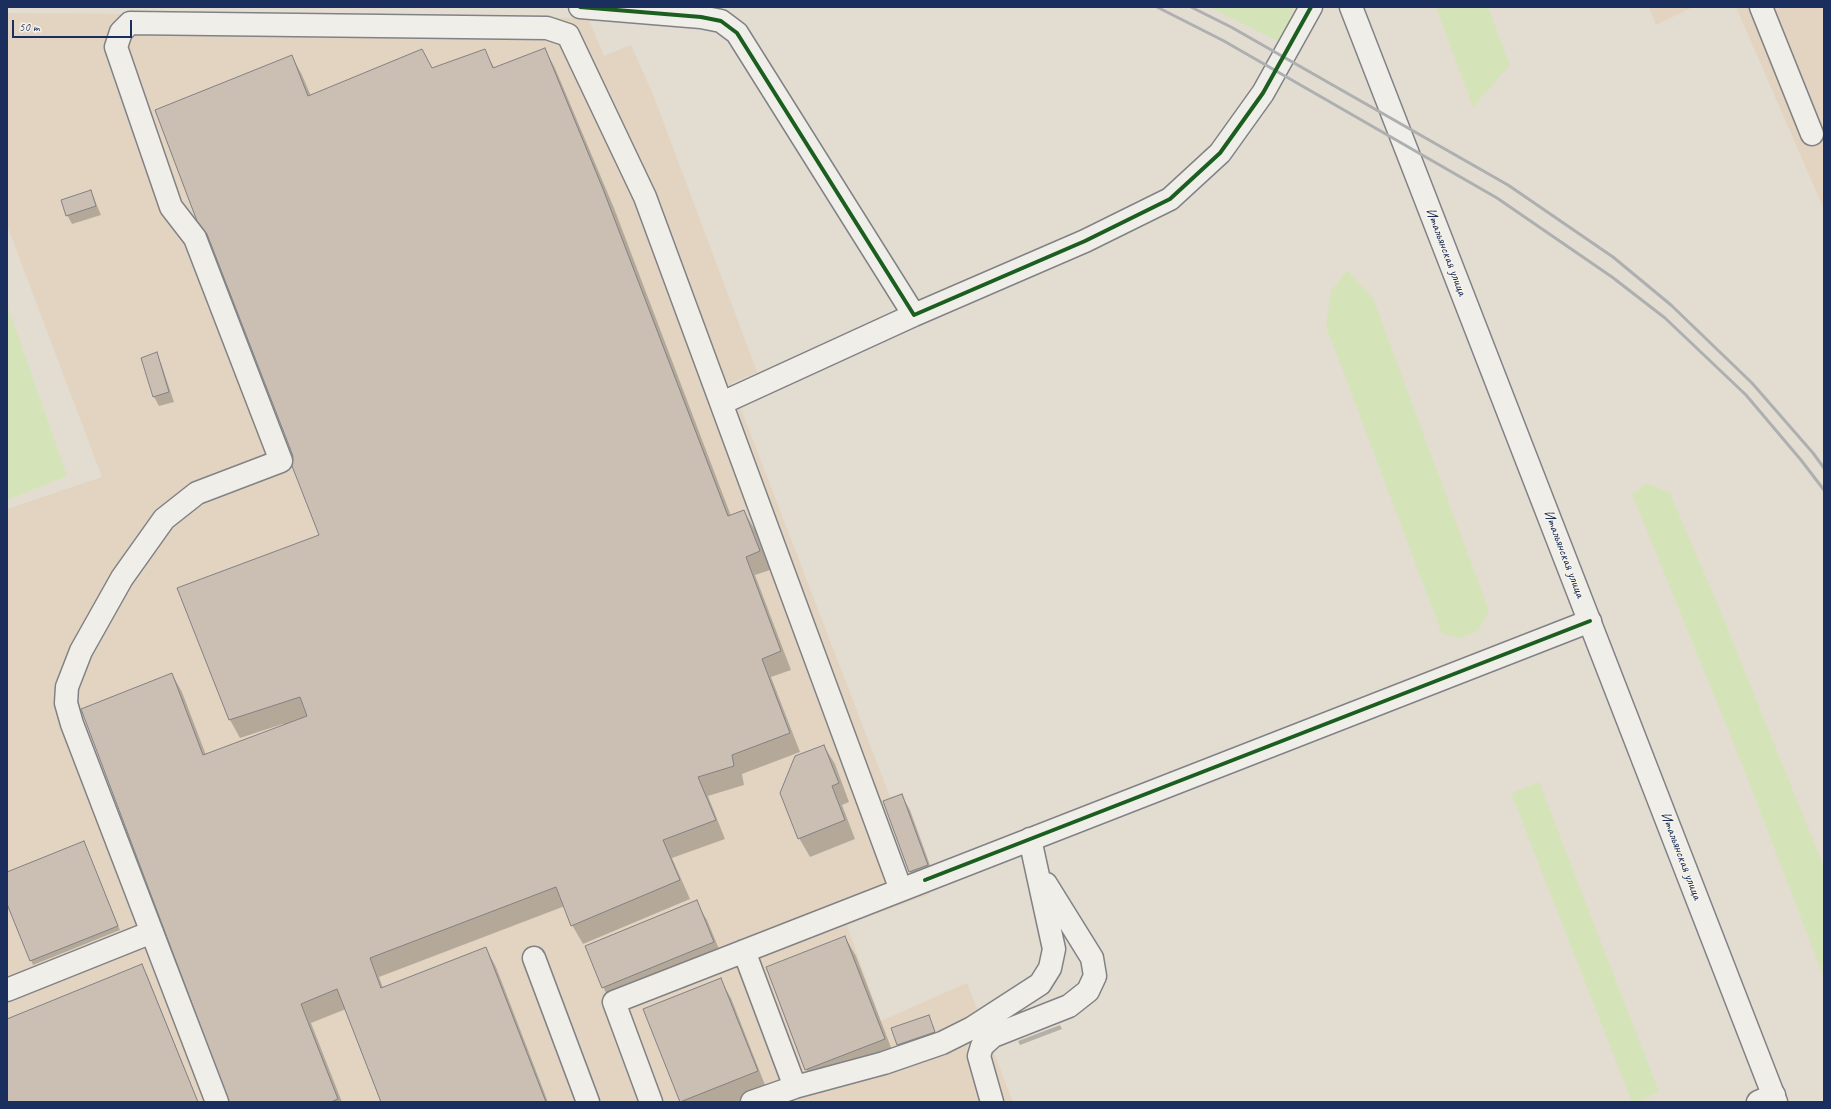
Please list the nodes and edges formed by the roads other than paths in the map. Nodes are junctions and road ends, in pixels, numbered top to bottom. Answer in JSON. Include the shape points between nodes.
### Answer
{"nodes":[{"id":1,"x":580,"y":7,"type":"edge"},
{"id":2,"x":1311,"y":7,"type":"edge"},
{"id":3,"x":1351,"y":7,"type":"edge"},
{"id":4,"x":1761,"y":7,"type":"edge"},
{"id":5,"x":1812,"y":134,"type":"dead end"},
{"id":6,"x":914,"y":315,"type":"junction"},
{"id":7,"x":722,"y":403,"type":"junction"},
{"id":8,"x":1590,"y":621,"type":"junction"},
{"id":9,"x":1030,"y":839,"type":"junction"},
{"id":10,"x":1038,"y":872,"type":"junction"},
{"id":11,"x":900,"y":890,"type":"junction"},
{"id":12,"x":152,"y":932,"type":"junction"},
{"id":13,"x":744,"y":950,"type":"junction"},
{"id":14,"x":534,"y":958,"type":"dead end"},
{"id":15,"x":7,"y":990,"type":"edge"},
{"id":16,"x":795,"y":1086,"type":"junction"},
{"id":17,"x":1769,"y":1100,"type":"edge"},
{"id":18,"x":217,"y":1102,"type":"edge"},
{"id":19,"x":588,"y":1102,"type":"edge"},
{"id":20,"x":651,"y":1102,"type":"edge"},
{"id":21,"x":752,"y":1102,"type":"edge"},
{"id":22,"x":992,"y":1102,"type":"edge"}],
"edges":[{"from":1,"to":6,"type":"main road","via":[[701,17],[721,21],[737,33]]},
{"from":2,"to":6,"type":"main road","via":[[1263,93],[1220,153],[1170,199],[1085,241]]},
{"from":3,"to":8,"type":"main road","name":"Итальянская улица"},
{"from":4,"to":5,"type":"main road"},
{"from":6,"to":7,"type":"main road"},
{"from":7,"to":11,"type":"main road"},
{"from":7,"to":12,"type":"main road","via":[[645,197],[568,35],[547,28],[130,23],[121,32],[116,47],[171,207],[195,238],[281,461],[197,493],[164,520],[122,578],[81,651],[67,687],[66,703],[72,724]]},
{"from":8,"to":9,"type":"main road"},
{"from":8,"to":17,"type":"main road","name":"Итальянская улица"},
{"from":9,"to":10,"type":"main road"},
{"from":9,"to":11,"type":"main road"},
{"from":10,"to":16,"type":"main road","via":[[1054,949],[1050,968],[1040,984],[972,1028],[942,1043],[884,1063]]},
{"from":10,"to":22,"type":"main road","via":[[1092,958],[1095,976],[1088,991],[1069,1006],[993,1036],[982,1046],[979,1056]]},
{"from":11,"to":13,"type":"main road"},
{"from":12,"to":15,"type":"main road"},
{"from":12,"to":18,"type":"main road"},
{"from":13,"to":16,"type":"main road"},
{"from":13,"to":20,"type":"main road","via":[[614,1002]]},
{"from":14,"to":19,"type":"main road"},
{"from":16,"to":21,"type":"main road"}]}
